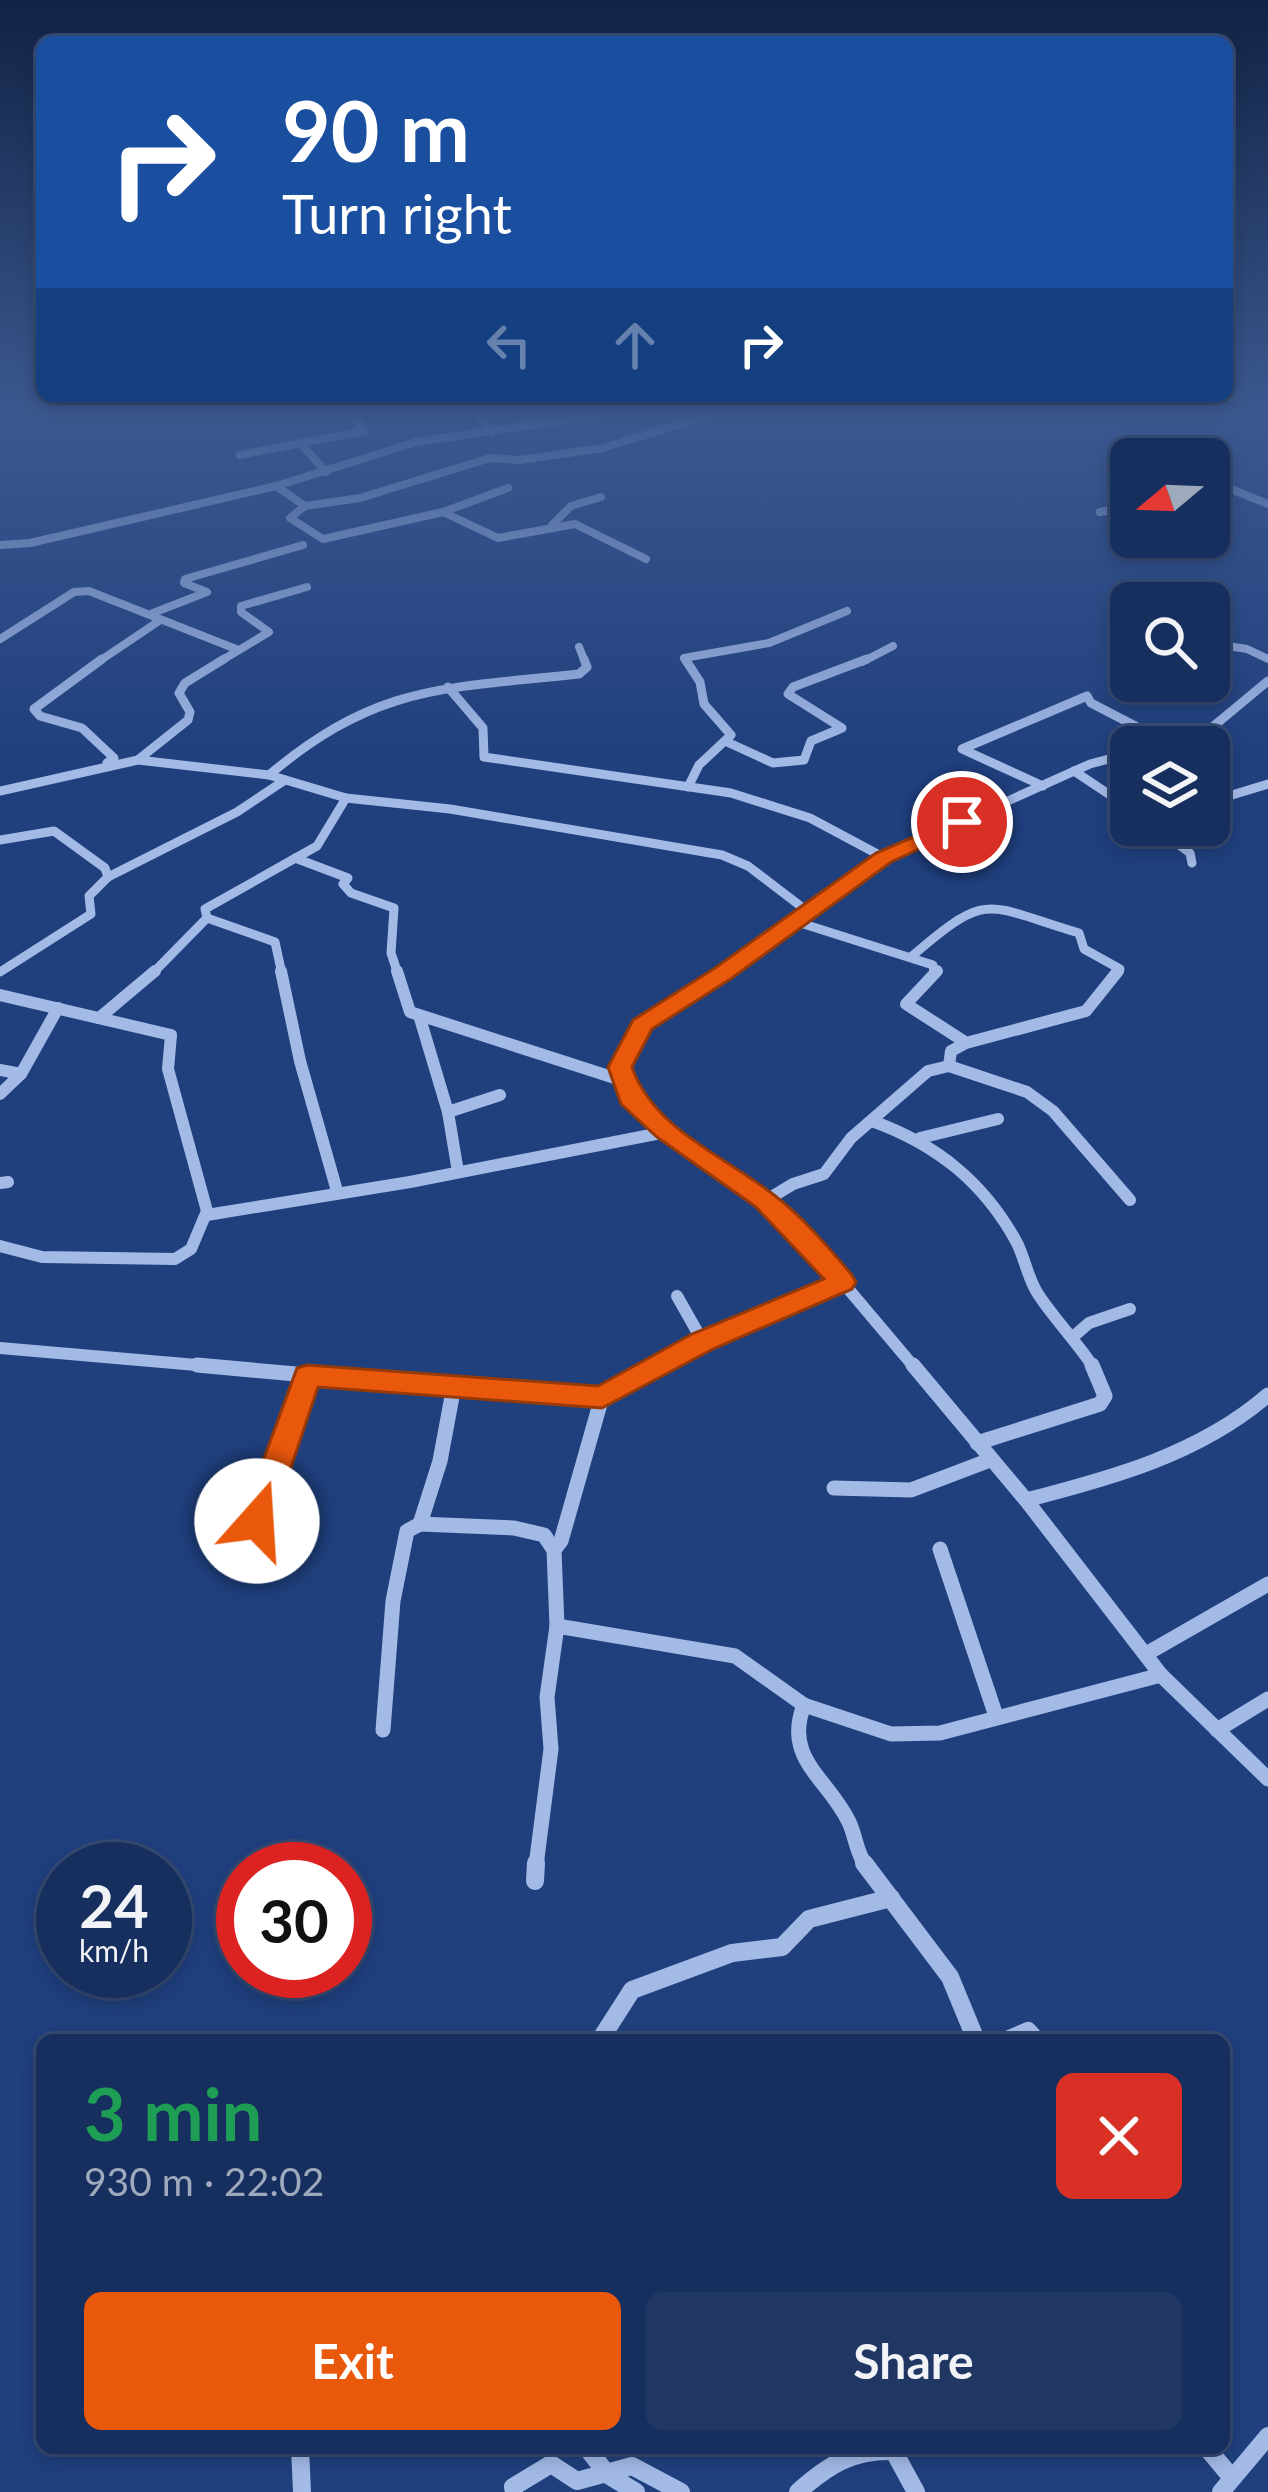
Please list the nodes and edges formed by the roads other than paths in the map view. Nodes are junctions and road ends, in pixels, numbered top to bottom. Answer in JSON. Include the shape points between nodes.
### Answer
{"nodes":[{"id":1,"x":85,"y":530,"type":"edge"},
{"id":2,"x":313,"y":530,"type":"edge"},
{"id":3,"x":365,"y":530,"type":"edge"},
{"id":4,"x":482,"y":530,"type":"edge"},
{"id":5,"x":532,"y":530,"type":"edge"},
{"id":6,"x":588,"y":530,"type":"edge"},
{"id":7,"x":303,"y":544,"type":"dead end"},
{"id":8,"x":0,"y":545,"type":"edge"},
{"id":9,"x":646,"y":559,"type":"dead end"},
{"id":10,"x":307,"y":586,"type":"dead end"},
{"id":11,"x":847,"y":611,"type":"dead end"},
{"id":12,"x":159,"y":621,"type":"junction"},
{"id":13,"x":0,"y":639,"type":"edge"},
{"id":14,"x":893,"y":646,"type":"dead end"},
{"id":15,"x":1230,"y":646,"type":"edge"},
{"id":16,"x":579,"y":647,"type":"dead end"},
{"id":17,"x":236,"y":649,"type":"junction"},
{"id":18,"x":1268,"y":659,"type":"edge"},
{"id":19,"x":1268,"y":680,"type":"edge"},
{"id":20,"x":448,"y":686,"type":"junction"},
{"id":21,"x":1135,"y":726,"type":"edge"},
{"id":22,"x":1213,"y":726,"type":"edge"},
{"id":23,"x":727,"y":742,"type":"junction"},
{"id":24,"x":138,"y":760,"type":"junction"},
{"id":25,"x":1110,"y":760,"type":"edge"},
{"id":26,"x":101,"y":767,"type":"junction"},
{"id":27,"x":1074,"y":771,"type":"junction"},
{"id":28,"x":268,"y":775,"type":"junction"},
{"id":29,"x":285,"y":780,"type":"junction"},
{"id":30,"x":1268,"y":784,"type":"edge"},
{"id":31,"x":1043,"y":786,"type":"junction"},
{"id":32,"x":688,"y":787,"type":"junction"},
{"id":33,"x":0,"y":791,"type":"edge"},
{"id":34,"x":1110,"y":795,"type":"edge"},
{"id":35,"x":1230,"y":796,"type":"edge"},
{"id":36,"x":346,"y":798,"type":"junction"},
{"id":37,"x":0,"y":840,"type":"edge"},
{"id":38,"x":1180,"y":846,"type":"edge"},
{"id":39,"x":884,"y":857,"type":"junction"},
{"id":40,"x":295,"y":858,"type":"junction"},
{"id":41,"x":1192,"y":863,"type":"dead end"},
{"id":42,"x":108,"y":877,"type":"junction"},
{"id":43,"x":807,"y":910,"type":"junction"},
{"id":44,"x":207,"y":918,"type":"junction"},
{"id":45,"x":791,"y":920,"type":"junction"},
{"id":46,"x":911,"y":957,"type":"junction"},
{"id":47,"x":0,"y":972,"type":"edge"},
{"id":48,"x":0,"y":995,"type":"edge"},
{"id":49,"x":58,"y":1008,"type":"junction"},
{"id":50,"x":419,"y":1016,"type":"junction"},
{"id":51,"x":99,"y":1018,"type":"junction"},
{"id":52,"x":966,"y":1042,"type":"junction"},
{"id":53,"x":949,"y":1066,"type":"junction"},
{"id":54,"x":0,"y":1070,"type":"edge"},
{"id":55,"x":21,"y":1073,"type":"junction"},
{"id":56,"x":621,"y":1080,"type":"junction"},
{"id":57,"x":0,"y":1094,"type":"edge"},
{"id":58,"x":500,"y":1095,"type":"dead end"},
{"id":59,"x":448,"y":1112,"type":"junction"},
{"id":60,"x":998,"y":1119,"type":"dead end"},
{"id":61,"x":872,"y":1121,"type":"junction"},
{"id":62,"x":666,"y":1132,"type":"junction"},
{"id":63,"x":920,"y":1138,"type":"junction"},
{"id":64,"x":458,"y":1172,"type":"junction"},
{"id":65,"x":337,"y":1191,"type":"junction"},
{"id":66,"x":1130,"y":1199,"type":"dead end"},
{"id":67,"x":765,"y":1201,"type":"junction"},
{"id":68,"x":207,"y":1215,"type":"junction"},
{"id":69,"x":0,"y":1246,"type":"edge"},
{"id":70,"x":842,"y":1282,"type":"junction"},
{"id":71,"x":676,"y":1296,"type":"dead end"},
{"id":72,"x":1130,"y":1309,"type":"dead end"},
{"id":73,"x":1074,"y":1336,"type":"junction"},
{"id":74,"x":703,"y":1342,"type":"junction"},
{"id":75,"x":0,"y":1348,"type":"edge"},
{"id":76,"x":307,"y":1376,"type":"junction"},
{"id":77,"x":454,"y":1386,"type":"junction"},
{"id":78,"x":1268,"y":1395,"type":"edge"},
{"id":79,"x":602,"y":1397,"type":"junction"},
{"id":80,"x":977,"y":1443,"type":"junction"},
{"id":81,"x":991,"y":1460,"type":"junction"},
{"id":82,"x":834,"y":1488,"type":"dead end"},
{"id":83,"x":1025,"y":1501,"type":"junction"},
{"id":84,"x":421,"y":1525,"type":"junction"},
{"id":85,"x":940,"y":1549,"type":"dead end"},
{"id":86,"x":554,"y":1550,"type":"junction"},
{"id":87,"x":244,"y":1558,"type":"dead end"},
{"id":88,"x":1268,"y":1584,"type":"edge"},
{"id":89,"x":557,"y":1626,"type":"junction"},
{"id":90,"x":1146,"y":1654,"type":"junction"},
{"id":91,"x":1161,"y":1675,"type":"junction"},
{"id":92,"x":1268,"y":1699,"type":"edge"},
{"id":93,"x":804,"y":1705,"type":"junction"},
{"id":94,"x":997,"y":1715,"type":"junction"},
{"id":95,"x":382,"y":1730,"type":"dead end"},
{"id":96,"x":1217,"y":1730,"type":"junction"},
{"id":97,"x":1268,"y":1779,"type":"edge"},
{"id":98,"x":536,"y":1881,"type":"dead end"},
{"id":99,"x":891,"y":1898,"type":"junction"},
{"id":100,"x":604,"y":2034,"type":"edge"},
{"id":101,"x":974,"y":2034,"type":"edge"},
{"id":102,"x":1268,"y":2436,"type":"edge"},
{"id":103,"x":300,"y":2454,"type":"edge"},
{"id":104,"x":592,"y":2454,"type":"edge"},
{"id":105,"x":850,"y":2454,"type":"edge"},
{"id":106,"x":894,"y":2454,"type":"edge"},
{"id":107,"x":1210,"y":2454,"type":"edge"},
{"id":108,"x":608,"y":2475,"type":"junction"},
{"id":109,"x":1226,"y":2485,"type":"edge"},
{"id":110,"x":302,"y":2492,"type":"edge"},
{"id":111,"x":514,"y":2492,"type":"edge"},
{"id":112,"x":636,"y":2492,"type":"edge"},
{"id":113,"x":681,"y":2492,"type":"edge"},
{"id":114,"x":798,"y":2492,"type":"edge"},
{"id":115,"x":916,"y":2492,"type":"edge"}],
"edges":[{"from":1,"to":8,"type":"street"},
{"from":2,"to":3,"type":"street","via":[[328,539]]},
{"from":4,"to":5,"type":"street","via":[[498,538]]},
{"from":6,"to":9,"type":"street"},
{"from":7,"to":12,"type":"street","via":[[185,579],[207,592],[154,614]]},
{"from":10,"to":17,"type":"street","via":[[244,603],[241,611],[269,632]]},
{"from":11,"to":23,"type":"street","via":[[770,644],[688,655],[704,704],[731,735]]},
{"from":12,"to":13,"type":"street","via":[[82,590]]},
{"from":12,"to":17,"type":"street"},
{"from":12,"to":26,"type":"street","via":[[34,709],[82,728],[114,758]]},
{"from":14,"to":23,"type":"street","via":[[788,694],[842,728],[811,742],[804,760],[770,766]]},
{"from":15,"to":18,"type":"street"},
{"from":16,"to":20,"type":"street","via":[[587,667],[579,674]]},
{"from":17,"to":24,"type":"street","via":[[182,686],[188,720]]},
{"from":19,"to":22,"type":"street"},
{"from":20,"to":28,"type":"street","via":[[348,714]]},
{"from":20,"to":32,"type":"street","via":[[484,728],[484,757]]},
{"from":21,"to":31,"type":"street","via":[[1087,696],[962,749]]},
{"from":23,"to":32,"type":"street"},
{"from":24,"to":26,"type":"street"},
{"from":24,"to":28,"type":"street"},
{"from":25,"to":27,"type":"street"},
{"from":26,"to":33,"type":"street"},
{"from":27,"to":31,"type":"street"},
{"from":27,"to":34,"type":"street"},
{"from":28,"to":29,"type":"street"},
{"from":29,"to":36,"type":"street"},
{"from":29,"to":42,"type":"street"},
{"from":30,"to":35,"type":"street"},
{"from":31,"to":39,"type":"street"},
{"from":32,"to":39,"type":"street","via":[[811,818]]},
{"from":36,"to":40,"type":"street","via":[[316,846]]},
{"from":36,"to":43,"type":"street","via":[[722,855]]},
{"from":37,"to":42,"type":"street","via":[[54,831]]},
{"from":38,"to":41,"type":"street"},
{"from":39,"to":43,"type":"street"},
{"from":40,"to":44,"type":"street","via":[[219,899],[205,909]]},
{"from":40,"to":50,"type":"street","via":[[348,878],[343,884],[351,893],[394,908],[392,953],[410,1012]]},
{"from":42,"to":47,"type":"street","via":[[89,896],[91,914]]},
{"from":43,"to":45,"type":"street"},
{"from":44,"to":51,"type":"street"},
{"from":44,"to":65,"type":"street","via":[[274,942]]},
{"from":45,"to":46,"type":"street"},
{"from":45,"to":56,"type":"street","via":[[642,1025],[624,1052]]},
{"from":46,"to":52,"type":"street","via":[[937,971],[906,1004]]},
{"from":46,"to":52,"type":"street","via":[[968,910],[997,905],[1067,926],[1084,949],[1120,969],[1086,1011]]},
{"from":48,"to":49,"type":"street"},
{"from":49,"to":51,"type":"street"},
{"from":49,"to":55,"type":"street"},
{"from":50,"to":56,"type":"street"},
{"from":50,"to":59,"type":"street"},
{"from":51,"to":68,"type":"street","via":[[174,1040],[168,1070]]},
{"from":52,"to":53,"type":"street","via":[[951,1051]]},
{"from":53,"to":61,"type":"street","via":[[928,1071]]},
{"from":53,"to":66,"type":"street","via":[[1027,1092],[1053,1111]]},
{"from":54,"to":55,"type":"street"},
{"from":55,"to":57,"type":"street"},
{"from":56,"to":62,"type":"street"},
{"from":58,"to":59,"type":"street"},
{"from":59,"to":64,"type":"street"},
{"from":60,"to":63,"type":"street"},
{"from":61,"to":63,"type":"street"},
{"from":61,"to":67,"type":"street","via":[[824,1174]]},
{"from":62,"to":64,"type":"street"},
{"from":62,"to":67,"type":"street"},
{"from":63,"to":73,"type":"street","via":[[980,1194],[1016,1241],[1037,1293]]},
{"from":64,"to":65,"type":"street"},
{"from":65,"to":68,"type":"street"},
{"from":67,"to":70,"type":"street"},
{"from":68,"to":69,"type":"street","via":[[191,1249],[175,1259],[42,1257]]},
{"from":70,"to":74,"type":"street"},
{"from":70,"to":80,"type":"street"},
{"from":71,"to":74,"type":"street"},
{"from":72,"to":73,"type":"street"},
{"from":73,"to":80,"type":"street","via":[[1101,1380],[1100,1404]]},
{"from":74,"to":79,"type":"street"},
{"from":75,"to":76,"type":"street"},
{"from":76,"to":77,"type":"street"},
{"from":76,"to":87,"type":"street"},
{"from":77,"to":79,"type":"street"},
{"from":77,"to":84,"type":"street"},
{"from":78,"to":83,"type":"street","via":[[1233,1425]]},
{"from":79,"to":86,"type":"street"},
{"from":80,"to":81,"type":"street"},
{"from":81,"to":82,"type":"street","via":[[911,1490]]},
{"from":81,"to":83,"type":"street"},
{"from":83,"to":90,"type":"street"},
{"from":84,"to":86,"type":"street","via":[[535,1532]]},
{"from":84,"to":95,"type":"street","via":[[407,1532],[393,1600]]},
{"from":85,"to":94,"type":"street"},
{"from":86,"to":89,"type":"street"},
{"from":88,"to":90,"type":"street"},
{"from":89,"to":93,"type":"street","via":[[735,1656]]},
{"from":89,"to":98,"type":"street"},
{"from":90,"to":91,"type":"street"},
{"from":91,"to":94,"type":"street"},
{"from":91,"to":96,"type":"street"},
{"from":92,"to":96,"type":"street"},
{"from":93,"to":94,"type":"street","via":[[891,1734],[940,1733]]},
{"from":93,"to":99,"type":"street","via":[[795,1728],[802,1754]]},
{"from":96,"to":97,"type":"street"},
{"from":99,"to":100,"type":"street","via":[[809,1919],[782,1947],[732,1953],[632,1990]]},
{"from":99,"to":101,"type":"street","via":[[950,1976]]},
{"from":102,"to":109,"type":"street"},
{"from":103,"to":110,"type":"street"},
{"from":104,"to":108,"type":"street"},
{"from":105,"to":114,"type":"street"},
{"from":106,"to":115,"type":"street"},
{"from":107,"to":109,"type":"street"},
{"from":108,"to":111,"type":"street","via":[[577,2482],[550,2464]]},
{"from":108,"to":112,"type":"street"},
{"from":108,"to":113,"type":"street","via":[[632,2466]]}]}
